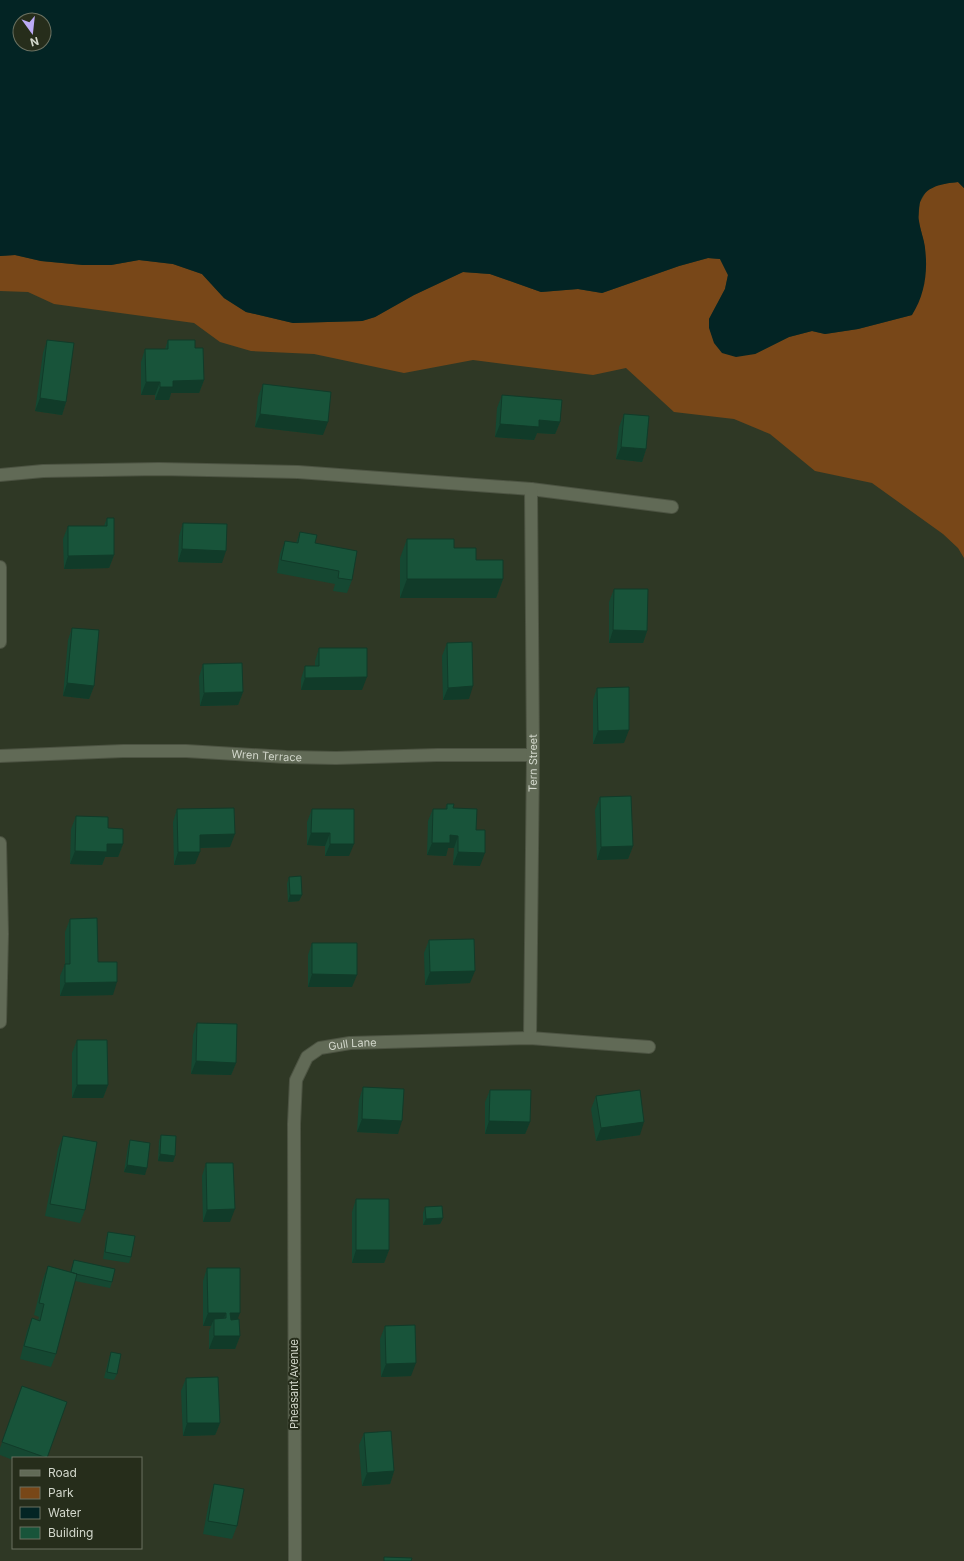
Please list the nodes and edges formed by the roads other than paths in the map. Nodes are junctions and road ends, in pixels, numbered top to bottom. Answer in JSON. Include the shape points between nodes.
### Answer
{"nodes":[{"id":1,"x":0,"y":475,"type":"edge"},
{"id":2,"x":531,"y":489,"type":"junction"},
{"id":3,"x":672,"y":507,"type":"dead end"},
{"id":4,"x":0,"y":568,"type":"edge"},
{"id":5,"x":0,"y":642,"type":"edge"},
{"id":6,"x":0,"y":756,"type":"edge"},
{"id":7,"x":533,"y":756,"type":"junction"},
{"id":8,"x":0,"y":843,"type":"edge"},
{"id":9,"x":0,"y":1022,"type":"edge"},
{"id":10,"x":530,"y":1038,"type":"junction"},
{"id":11,"x":650,"y":1047,"type":"dead end"},
{"id":12,"x":294,"y":1207,"type":"joint"},
{"id":13,"x":295,"y":1561,"type":"edge"}],
"edges":[{"from":1,"to":2,"type":"street","via":[[62,470],[219,469],[346,474]]},
{"from":2,"to":3,"type":"street"},
{"from":2,"to":7,"type":"street","name":"Tern Street"},
{"from":4,"to":5,"type":"street"},
{"from":6,"to":7,"type":"street","name":"Wren Terrace","via":[[186,751],[336,758],[437,754]]},
{"from":7,"to":10,"type":"street","name":"Tern Street"},
{"from":8,"to":9,"type":"street"},
{"from":10,"to":11,"type":"street","name":"Gull Lane"},
{"from":10,"to":12,"type":"street","name":"Gull Lane","via":[[350,1043],[320,1048],[307,1057],[296,1080]]},
{"from":12,"to":13,"type":"street","name":"Pheasant Avenue"}]}
